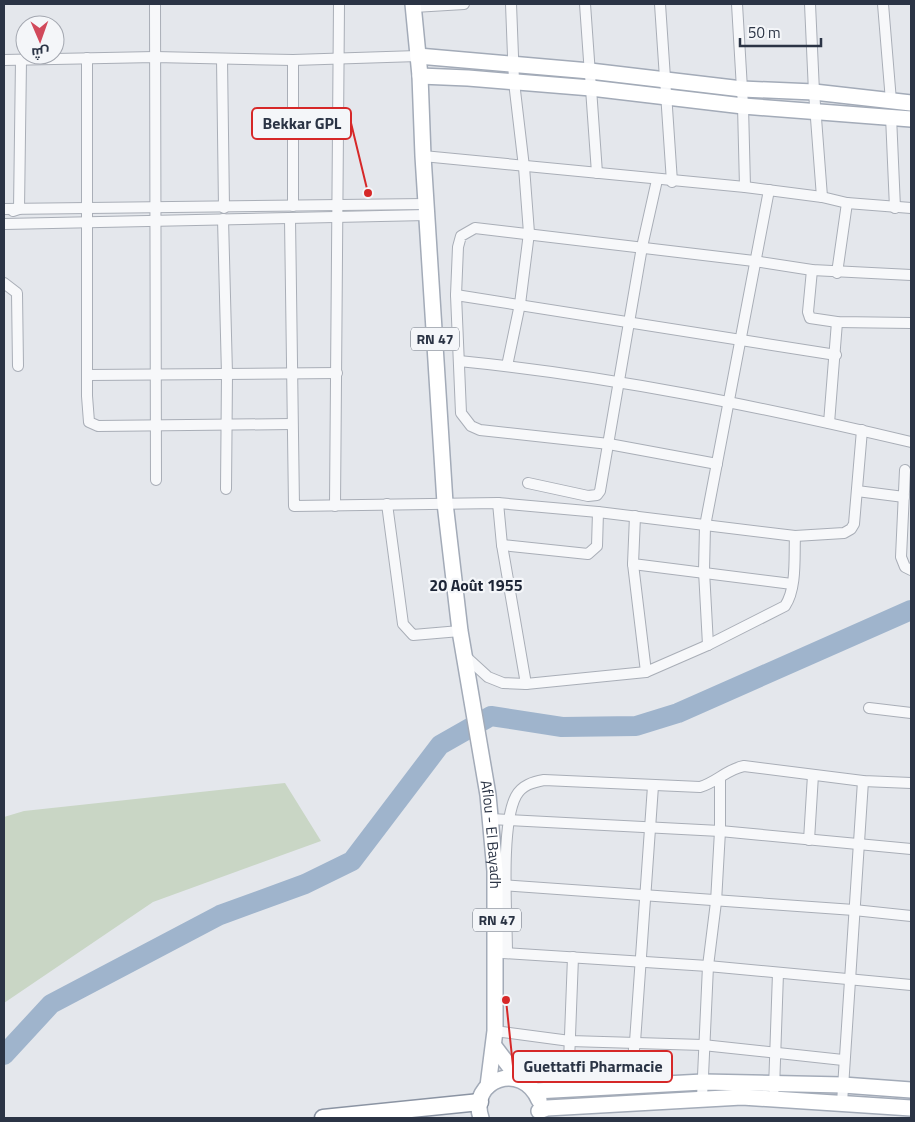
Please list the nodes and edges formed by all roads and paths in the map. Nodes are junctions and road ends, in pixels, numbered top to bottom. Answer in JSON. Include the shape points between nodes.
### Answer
{"nodes":[{"id":1,"x":155,"y":4,"type":"edge"},
{"id":2,"x":339,"y":4,"type":"edge"},
{"id":3,"x":464,"y":4,"type":"edge"},
{"id":4,"x":511,"y":4,"type":"edge"},
{"id":5,"x":585,"y":4,"type":"edge"},
{"id":6,"x":660,"y":4,"type":"edge"},
{"id":7,"x":737,"y":4,"type":"edge"},
{"id":8,"x":810,"y":4,"type":"edge"},
{"id":9,"x":884,"y":4,"type":"edge"},
{"id":10,"x":414,"y":5,"type":"edge"},
{"id":11,"x":418,"y":56,"type":"junction"},
{"id":12,"x":155,"y":57,"type":"junction"},
{"id":13,"x":88,"y":58,"type":"junction"},
{"id":14,"x":339,"y":58,"type":"junction"},
{"id":15,"x":65,"y":59,"type":"edge"},
{"id":16,"x":222,"y":59,"type":"junction"},
{"id":17,"x":293,"y":60,"type":"junction"},
{"id":18,"x":514,"y":64,"type":"junction"},
{"id":19,"x":20,"y":65,"type":"edge"},
{"id":20,"x":590,"y":71,"type":"junction"},
{"id":21,"x":420,"y":76,"type":"junction"},
{"id":22,"x":666,"y":80,"type":"junction"},
{"id":23,"x":514,"y":82,"type":"junction"},
{"id":24,"x":591,"y":88,"type":"junction"},
{"id":25,"x":742,"y":89,"type":"junction"},
{"id":26,"x":814,"y":92,"type":"junction"},
{"id":27,"x":667,"y":97,"type":"junction"},
{"id":28,"x":911,"y":103,"type":"edge"},
{"id":29,"x":744,"y":106,"type":"junction"},
{"id":30,"x":891,"y":109,"type":"junction"},
{"id":31,"x":817,"y":111,"type":"junction"},
{"id":32,"x":911,"y":119,"type":"edge"},
{"id":33,"x":423,"y":156,"type":"junction"},
{"id":34,"x":524,"y":167,"type":"junction"},
{"id":35,"x":597,"y":173,"type":"junction"},
{"id":36,"x":656,"y":180,"type":"junction"},
{"id":37,"x":672,"y":182,"type":"junction"},
{"id":38,"x":745,"y":187,"type":"junction"},
{"id":39,"x":769,"y":190,"type":"junction"},
{"id":40,"x":822,"y":197,"type":"junction"},
{"id":41,"x":847,"y":203,"type":"junction"},
{"id":42,"x":338,"y":205,"type":"junction"},
{"id":43,"x":294,"y":206,"type":"junction"},
{"id":44,"x":156,"y":207,"type":"junction"},
{"id":45,"x":224,"y":208,"type":"junction"},
{"id":46,"x":895,"y":208,"type":"junction"},
{"id":47,"x":911,"y":208,"type":"edge"},
{"id":48,"x":88,"y":209,"type":"junction"},
{"id":49,"x":19,"y":210,"type":"junction"},
{"id":50,"x":426,"y":210,"type":"junction"},
{"id":51,"x":4,"y":211,"type":"edge"},
{"id":52,"x":336,"y":218,"type":"junction"},
{"id":53,"x":157,"y":220,"type":"junction"},
{"id":54,"x":223,"y":220,"type":"junction"},
{"id":55,"x":290,"y":220,"type":"junction"},
{"id":56,"x":88,"y":221,"type":"junction"},
{"id":57,"x":4,"y":224,"type":"edge"},
{"id":58,"x":529,"y":234,"type":"junction"},
{"id":59,"x":642,"y":247,"type":"junction"},
{"id":60,"x":754,"y":260,"type":"junction"},
{"id":61,"x":812,"y":270,"type":"junction"},
{"id":62,"x":838,"y":273,"type":"junction"},
{"id":63,"x":911,"y":275,"type":"edge"},
{"id":64,"x":4,"y":283,"type":"edge"},
{"id":65,"x":17,"y":293,"type":"junction"},
{"id":66,"x":4,"y":294,"type":"edge"},
{"id":67,"x":456,"y":295,"type":"junction"},
{"id":68,"x":520,"y":304,"type":"junction"},
{"id":69,"x":837,"y":322,"type":"junction"},
{"id":70,"x":628,"y":323,"type":"junction"},
{"id":71,"x":911,"y":323,"type":"edge"},
{"id":72,"x":738,"y":339,"type":"junction"},
{"id":73,"x":836,"y":355,"type":"junction"},
{"id":74,"x":459,"y":361,"type":"junction"},
{"id":75,"x":18,"y":366,"type":"dead end"},
{"id":76,"x":507,"y":366,"type":"junction"},
{"id":77,"x":337,"y":373,"type":"junction"},
{"id":78,"x":227,"y":374,"type":"junction"},
{"id":79,"x":292,"y":374,"type":"junction"},
{"id":80,"x":88,"y":375,"type":"junction"},
{"id":81,"x":157,"y":375,"type":"junction"},
{"id":82,"x":618,"y":383,"type":"junction"},
{"id":83,"x":727,"y":402,"type":"junction"},
{"id":84,"x":829,"y":423,"type":"junction"},
{"id":85,"x":156,"y":424,"type":"junction"},
{"id":86,"x":227,"y":424,"type":"junction"},
{"id":87,"x":292,"y":424,"type":"junction"},
{"id":88,"x":862,"y":430,"type":"junction"},
{"id":89,"x":911,"y":442,"type":"edge"},
{"id":90,"x":609,"y":444,"type":"junction"},
{"id":91,"x":717,"y":464,"type":"junction"},
{"id":92,"x":905,"y":470,"type":"dead end"},
{"id":93,"x":156,"y":480,"type":"dead end"},
{"id":94,"x":528,"y":484,"type":"dead end"},
{"id":95,"x":226,"y":489,"type":"dead end"},
{"id":96,"x":857,"y":491,"type":"junction"},
{"id":97,"x":904,"y":497,"type":"junction"},
{"id":98,"x":498,"y":502,"type":"junction"},
{"id":99,"x":445,"y":503,"type":"junction"},
{"id":100,"x":387,"y":504,"type":"junction"},
{"id":101,"x":335,"y":506,"type":"junction"},
{"id":102,"x":598,"y":512,"type":"junction"},
{"id":103,"x":635,"y":516,"type":"junction"},
{"id":104,"x":705,"y":526,"type":"junction"},
{"id":105,"x":795,"y":536,"type":"junction"},
{"id":106,"x":502,"y":544,"type":"junction"},
{"id":107,"x":633,"y":564,"type":"junction"},
{"id":108,"x":911,"y":570,"type":"edge"},
{"id":109,"x":704,"y":572,"type":"junction"},
{"id":110,"x":792,"y":584,"type":"junction"},
{"id":111,"x":460,"y":631,"type":"junction"},
{"id":112,"x":708,"y":645,"type":"junction"},
{"id":113,"x":464,"y":656,"type":"junction"},
{"id":114,"x":646,"y":672,"type":"junction"},
{"id":115,"x":526,"y":684,"type":"junction"},
{"id":116,"x":869,"y":708,"type":"dead end"},
{"id":117,"x":911,"y":713,"type":"edge"},
{"id":118,"x":813,"y":775,"type":"junction"},
{"id":119,"x":720,"y":778,"type":"junction"},
{"id":120,"x":863,"y":781,"type":"junction"},
{"id":121,"x":911,"y":783,"type":"edge"},
{"id":122,"x":654,"y":786,"type":"junction"},
{"id":123,"x":490,"y":819,"type":"junction"},
{"id":124,"x":510,"y":820,"type":"junction"},
{"id":125,"x":652,"y":828,"type":"junction"},
{"id":126,"x":720,"y":831,"type":"junction"},
{"id":127,"x":808,"y":840,"type":"junction"},
{"id":128,"x":858,"y":845,"type":"junction"},
{"id":129,"x":911,"y":849,"type":"edge"},
{"id":130,"x":501,"y":885,"type":"junction"},
{"id":131,"x":645,"y":897,"type":"junction"},
{"id":132,"x":716,"y":902,"type":"junction"},
{"id":133,"x":854,"y":910,"type":"junction"},
{"id":134,"x":911,"y":916,"type":"edge"},
{"id":135,"x":502,"y":953,"type":"junction"},
{"id":136,"x":573,"y":957,"type":"junction"},
{"id":137,"x":640,"y":963,"type":"junction"},
{"id":138,"x":708,"y":966,"type":"junction"},
{"id":139,"x":778,"y":973,"type":"junction"},
{"id":140,"x":849,"y":979,"type":"junction"},
{"id":141,"x":911,"y":985,"type":"edge"},
{"id":142,"x":494,"y":1038,"type":"junction"},
{"id":143,"x":570,"y":1040,"type":"junction"},
{"id":144,"x":635,"y":1042,"type":"junction"},
{"id":145,"x":703,"y":1045,"type":"junction"},
{"id":146,"x":775,"y":1052,"type":"junction"},
{"id":147,"x":844,"y":1060,"type":"junction"},
{"id":148,"x":519,"y":1079,"type":"junction"},
{"id":149,"x":703,"y":1082,"type":"junction"},
{"id":150,"x":629,"y":1085,"type":"junction"},
{"id":151,"x":843,"y":1085,"type":"junction"},
{"id":152,"x":488,"y":1086,"type":"junction"},
{"id":153,"x":606,"y":1087,"type":"junction"},
{"id":154,"x":568,"y":1088,"type":"junction"},
{"id":155,"x":774,"y":1090,"type":"junction"},
{"id":156,"x":911,"y":1090,"type":"edge"},
{"id":157,"x":535,"y":1091,"type":"junction"},
{"id":158,"x":702,"y":1098,"type":"junction"},
{"id":159,"x":480,"y":1102,"type":"junction"},
{"id":160,"x":607,"y":1103,"type":"junction"},
{"id":161,"x":842,"y":1103,"type":"junction"},
{"id":162,"x":911,"y":1108,"type":"edge"},
{"id":163,"x":538,"y":1116,"type":"edge"},
{"id":164,"x":323,"y":1118,"type":"edge"},
{"id":165,"x":482,"y":1118,"type":"edge"}],
"edges":[{"from":1,"to":12,"type":"street"},
{"from":2,"to":14,"type":"street"},
{"from":3,"to":10,"type":"street"},
{"from":4,"to":18,"type":"street"},
{"from":5,"to":20,"type":"street"},
{"from":6,"to":22,"type":"street"},
{"from":7,"to":25,"type":"street"},
{"from":8,"to":26,"type":"street"},
{"from":9,"to":30,"type":"street"},
{"from":10,"to":11,"type":"main road","number":"RN 47"},
{"from":11,"to":14,"type":"street"},
{"from":11,"to":18,"type":"main road"},
{"from":11,"to":21,"type":"main road","number":"RN 47"},
{"from":12,"to":13,"type":"street"},
{"from":12,"to":16,"type":"street"},
{"from":12,"to":44,"type":"street"},
{"from":13,"to":15,"type":"street"},
{"from":13,"to":48,"type":"street"},
{"from":14,"to":17,"type":"street"},
{"from":14,"to":42,"type":"street"},
{"from":16,"to":17,"type":"street"},
{"from":16,"to":45,"type":"street"},
{"from":17,"to":43,"type":"street"},
{"from":18,"to":20,"type":"main road"},
{"from":18,"to":23,"type":"street"},
{"from":19,"to":49,"type":"street"},
{"from":20,"to":22,"type":"main road"},
{"from":20,"to":24,"type":"street"},
{"from":21,"to":23,"type":"main road"},
{"from":21,"to":33,"type":"main road","number":"RN 47"},
{"from":22,"to":25,"type":"main road"},
{"from":22,"to":27,"type":"street"},
{"from":23,"to":24,"type":"main road"},
{"from":23,"to":34,"type":"street"},
{"from":24,"to":27,"type":"main road"},
{"from":24,"to":35,"type":"street"},
{"from":25,"to":26,"type":"main road"},
{"from":25,"to":29,"type":"street"},
{"from":26,"to":30,"type":"main road"},
{"from":26,"to":31,"type":"street"},
{"from":27,"to":29,"type":"main road"},
{"from":27,"to":37,"type":"street"},
{"from":28,"to":30,"type":"main road"},
{"from":29,"to":31,"type":"main road"},
{"from":29,"to":38,"type":"street"},
{"from":30,"to":31,"type":"main road"},
{"from":30,"to":32,"type":"main road"},
{"from":30,"to":46,"type":"street"},
{"from":31,"to":40,"type":"street"},
{"from":33,"to":34,"type":"street"},
{"from":33,"to":50,"type":"main road","number":"RN 47"},
{"from":34,"to":35,"type":"street"},
{"from":34,"to":58,"type":"street"},
{"from":35,"to":36,"type":"street"},
{"from":36,"to":37,"type":"street"},
{"from":36,"to":59,"type":"street"},
{"from":37,"to":38,"type":"street"},
{"from":38,"to":39,"type":"street"},
{"from":39,"to":40,"type":"street"},
{"from":39,"to":60,"type":"street"},
{"from":40,"to":41,"type":"street"},
{"from":41,"to":46,"type":"street"},
{"from":41,"to":62,"type":"street"},
{"from":42,"to":43,"type":"street"},
{"from":42,"to":50,"type":"street"},
{"from":42,"to":52,"type":"street"},
{"from":43,"to":45,"type":"street"},
{"from":44,"to":45,"type":"street"},
{"from":44,"to":48,"type":"street"},
{"from":44,"to":53,"type":"street"},
{"from":46,"to":47,"type":"street"},
{"from":48,"to":49,"type":"street"},
{"from":48,"to":56,"type":"street"},
{"from":49,"to":51,"type":"street"},
{"from":50,"to":52,"type":"street"},
{"from":50,"to":99,"type":"main road","number":"RN 47"},
{"from":52,"to":55,"type":"street"},
{"from":52,"to":77,"type":"street"},
{"from":53,"to":54,"type":"street"},
{"from":53,"to":56,"type":"street"},
{"from":53,"to":81,"type":"street"},
{"from":54,"to":55,"type":"street"},
{"from":54,"to":78,"type":"street"},
{"from":55,"to":79,"type":"street"},
{"from":56,"to":57,"type":"street"},
{"from":56,"to":80,"type":"street"},
{"from":58,"to":59,"type":"street"},
{"from":58,"to":67,"type":"street","via":[[475,228],[461,236]]},
{"from":58,"to":68,"type":"street"},
{"from":59,"to":60,"type":"street"},
{"from":59,"to":70,"type":"street"},
{"from":60,"to":61,"type":"street"},
{"from":60,"to":72,"type":"street"},
{"from":61,"to":62,"type":"street"},
{"from":61,"to":69,"type":"street","via":[[809,316],[815,321]]},
{"from":62,"to":63,"type":"street"},
{"from":64,"to":65,"type":"street"},
{"from":65,"to":66,"type":"street"},
{"from":65,"to":75,"type":"street"},
{"from":67,"to":68,"type":"street"},
{"from":67,"to":74,"type":"street"},
{"from":68,"to":70,"type":"street"},
{"from":68,"to":76,"type":"street"},
{"from":69,"to":71,"type":"street"},
{"from":69,"to":73,"type":"street"},
{"from":70,"to":72,"type":"street"},
{"from":70,"to":82,"type":"street"},
{"from":72,"to":73,"type":"street"},
{"from":72,"to":83,"type":"street"},
{"from":73,"to":84,"type":"street"},
{"from":74,"to":76,"type":"street"},
{"from":74,"to":90,"type":"street","via":[[461,413],[471,426],[480,430]]},
{"from":76,"to":82,"type":"street"},
{"from":77,"to":79,"type":"street"},
{"from":77,"to":101,"type":"street"},
{"from":78,"to":79,"type":"street"},
{"from":78,"to":81,"type":"street"},
{"from":78,"to":86,"type":"street"},
{"from":79,"to":87,"type":"street"},
{"from":80,"to":81,"type":"street"},
{"from":80,"to":85,"type":"street","via":[[89,422],[98,426]]},
{"from":81,"to":85,"type":"street"},
{"from":82,"to":83,"type":"street"},
{"from":82,"to":90,"type":"street"},
{"from":83,"to":84,"type":"street"},
{"from":83,"to":91,"type":"street"},
{"from":84,"to":88,"type":"street"},
{"from":85,"to":86,"type":"street"},
{"from":85,"to":93,"type":"street"},
{"from":86,"to":87,"type":"street"},
{"from":86,"to":95,"type":"street"},
{"from":87,"to":101,"type":"street","via":[[294,506]]},
{"from":88,"to":89,"type":"street"},
{"from":88,"to":96,"type":"street"},
{"from":90,"to":91,"type":"street"},
{"from":90,"to":94,"type":"street","via":[[597,495]]},
{"from":91,"to":104,"type":"street"},
{"from":92,"to":97,"type":"street"},
{"from":96,"to":97,"type":"street"},
{"from":96,"to":105,"type":"street","via":[[851,530]]},
{"from":97,"to":108,"type":"street","via":[[900,557],[905,567]]},
{"from":98,"to":99,"type":"street"},
{"from":98,"to":102,"type":"street"},
{"from":98,"to":106,"type":"street"},
{"from":99,"to":100,"type":"street"},
{"from":99,"to":111,"type":"main road","number":"RN 47"},
{"from":100,"to":101,"type":"street"},
{"from":100,"to":111,"type":"street","via":[[403,624],[413,635]]},
{"from":102,"to":103,"type":"street"},
{"from":102,"to":106,"type":"street","via":[[597,546],[588,554]]},
{"from":103,"to":104,"type":"street"},
{"from":103,"to":107,"type":"street"},
{"from":104,"to":105,"type":"street"},
{"from":104,"to":109,"type":"street"},
{"from":105,"to":110,"type":"street"},
{"from":106,"to":115,"type":"street"},
{"from":107,"to":109,"type":"street"},
{"from":107,"to":114,"type":"street"},
{"from":109,"to":110,"type":"street"},
{"from":109,"to":112,"type":"street"},
{"from":110,"to":112,"type":"street","via":[[785,606]]},
{"from":111,"to":113,"type":"main road","number":"RN 47"},
{"from":112,"to":114,"type":"street"},
{"from":113,"to":115,"type":"street","via":[[488,678],[503,683]]},
{"from":113,"to":123,"type":"main road","name":"Aflou - El Bayadh","number":"RN 47"},
{"from":114,"to":115,"type":"street"},
{"from":116,"to":117,"type":"street"},
{"from":118,"to":119,"type":"street","via":[[744,766],[728,771]]},
{"from":118,"to":120,"type":"street"},
{"from":118,"to":127,"type":"street"},
{"from":119,"to":122,"type":"street","via":[[700,787]]},
{"from":119,"to":126,"type":"street"},
{"from":120,"to":121,"type":"street"},
{"from":120,"to":128,"type":"street"},
{"from":122,"to":124,"type":"street","via":[[537,781],[527,784],[515,796]]},
{"from":122,"to":125,"type":"street"},
{"from":123,"to":124,"type":"street"},
{"from":123,"to":130,"type":"main road","name":"Aflou - El Bayadh","number":"RN 47"},
{"from":124,"to":125,"type":"street"},
{"from":124,"to":130,"type":"street"},
{"from":125,"to":126,"type":"street"},
{"from":125,"to":131,"type":"street"},
{"from":126,"to":127,"type":"street"},
{"from":126,"to":132,"type":"street"},
{"from":127,"to":128,"type":"street"},
{"from":128,"to":129,"type":"street"},
{"from":128,"to":133,"type":"street"},
{"from":130,"to":131,"type":"street"},
{"from":130,"to":135,"type":"main road","name":"Aflou - El Bayadh","number":"RN 47"},
{"from":131,"to":132,"type":"street"},
{"from":131,"to":137,"type":"street"},
{"from":132,"to":133,"type":"street"},
{"from":132,"to":138,"type":"street"},
{"from":133,"to":134,"type":"street"},
{"from":133,"to":140,"type":"street"},
{"from":135,"to":136,"type":"street"},
{"from":135,"to":142,"type":"main road","name":"Aflou - El Bayadh","number":"RN 47"},
{"from":136,"to":137,"type":"street"},
{"from":136,"to":143,"type":"street"},
{"from":137,"to":138,"type":"street"},
{"from":137,"to":144,"type":"street"},
{"from":138,"to":139,"type":"street"},
{"from":138,"to":145,"type":"street"},
{"from":139,"to":140,"type":"street"},
{"from":139,"to":146,"type":"street"},
{"from":140,"to":141,"type":"street"},
{"from":140,"to":147,"type":"street"},
{"from":142,"to":143,"type":"street"},
{"from":142,"to":148,"type":"main road"},
{"from":142,"to":152,"type":"main road","name":"Aflou - El Bayadh","number":"RN 47"},
{"from":143,"to":144,"type":"street"},
{"from":143,"to":154,"type":"street"},
{"from":144,"to":145,"type":"street"},
{"from":144,"to":150,"type":"street"},
{"from":145,"to":146,"type":"street"},
{"from":145,"to":149,"type":"street"},
{"from":146,"to":147,"type":"street"},
{"from":146,"to":155,"type":"street"},
{"from":147,"to":151,"type":"street"},
{"from":148,"to":152,"type":"main road","via":[[508,1077]]},
{"from":148,"to":157,"type":"main road"},
{"from":149,"to":150,"type":"main road"},
{"from":149,"to":155,"type":"main road"},
{"from":149,"to":158,"type":"street"},
{"from":150,"to":153,"type":"main road"},
{"from":151,"to":155,"type":"main road"},
{"from":151,"to":156,"type":"main road"},
{"from":151,"to":161,"type":"street"},
{"from":152,"to":159,"type":"main road","name":"Aflou - El Bayadh"},
{"from":153,"to":154,"type":"main road"},
{"from":153,"to":160,"type":"main road"},
{"from":154,"to":157,"type":"main road"},
{"from":155,"to":158,"type":"main road"},
{"from":155,"to":161,"type":"main road"},
{"from":157,"to":163,"type":"main road","via":[[539,1100]]},
{"from":158,"to":160,"type":"main road"},
{"from":159,"to":164,"type":"highway"},
{"from":159,"to":165,"type":"main road"},
{"from":160,"to":163,"type":"main road","via":[[547,1108]]},
{"from":161,"to":162,"type":"main road"}]}
